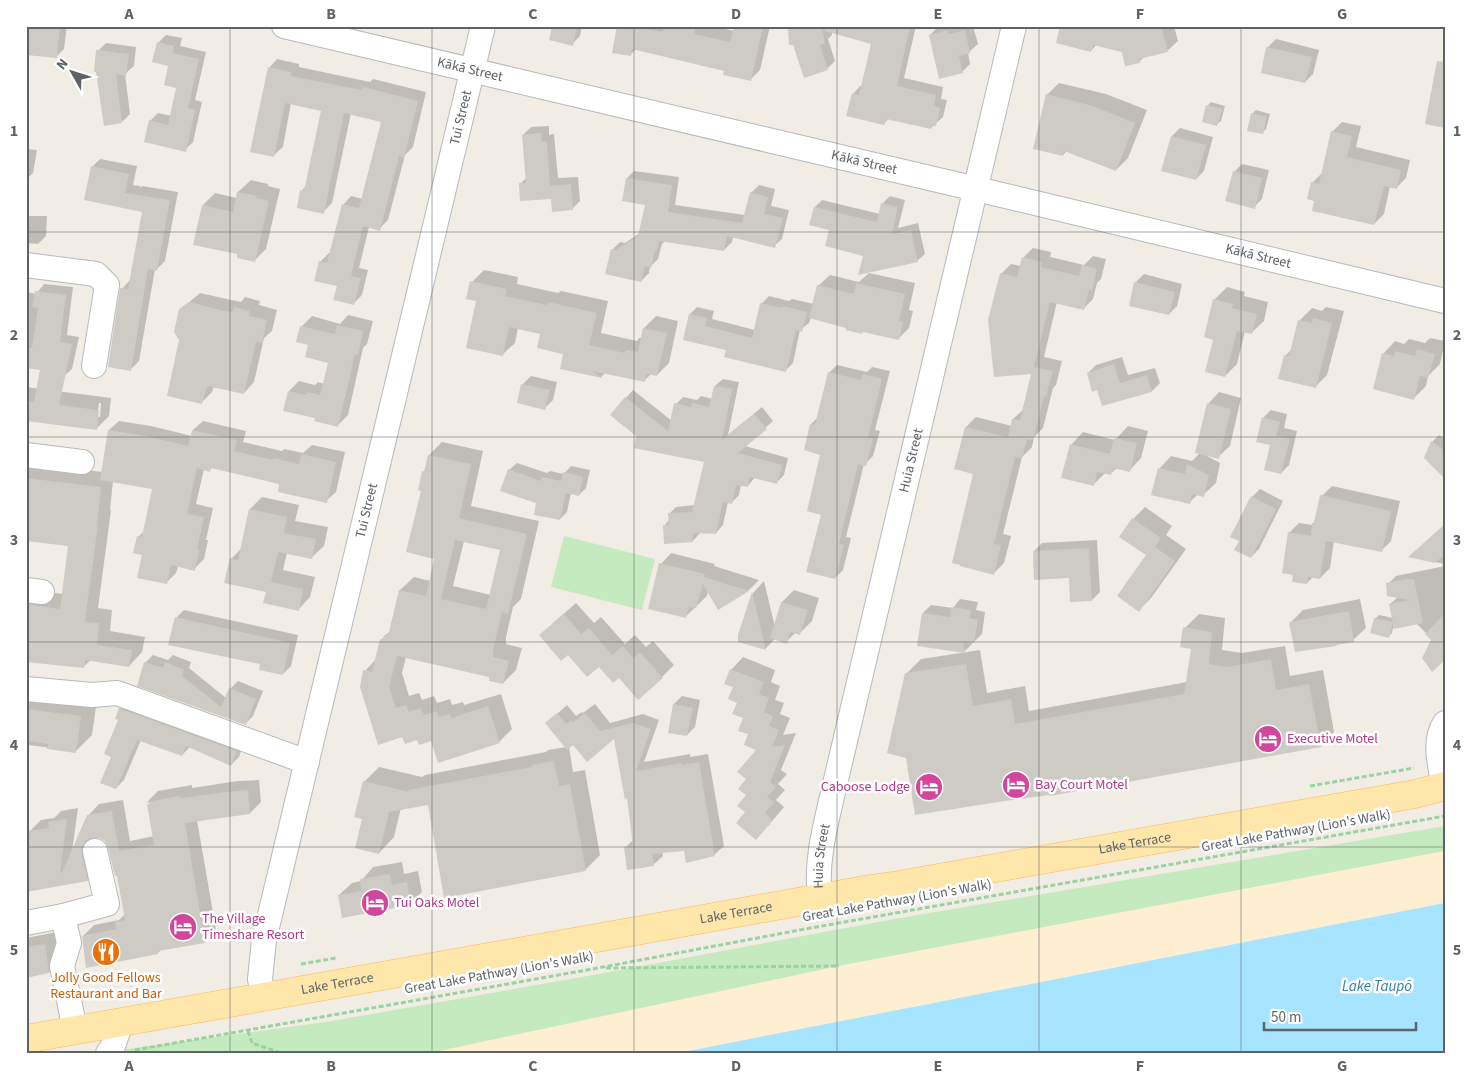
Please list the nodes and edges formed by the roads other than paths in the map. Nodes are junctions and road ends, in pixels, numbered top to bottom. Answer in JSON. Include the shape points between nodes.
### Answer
{"nodes":[{"id":1,"x":284,"y":26,"type":"edge"},
{"id":2,"x":483,"y":26,"type":"edge"},
{"id":3,"x":1014,"y":26,"type":"edge"},
{"id":4,"x":473,"y":70,"type":"junction"},
{"id":5,"x":975,"y":188,"type":"junction"},
{"id":6,"x":26,"y":265,"type":"edge"},
{"id":7,"x":1445,"y":302,"type":"edge"},
{"id":8,"x":94,"y":366,"type":"dead end"},
{"id":9,"x":26,"y":455,"type":"edge"},
{"id":10,"x":82,"y":462,"type":"dead end"},
{"id":11,"x":26,"y":689,"type":"edge"},
{"id":12,"x":1445,"y":722,"type":"edge"},
{"id":13,"x":308,"y":762,"type":"junction"},
{"id":14,"x":1444,"y":786,"type":"edge"},
{"id":15,"x":95,"y":851,"type":"dead end"},
{"id":16,"x":820,"y":898,"type":"junction"},
{"id":17,"x":63,"y":916,"type":"junction"},
{"id":18,"x":26,"y":923,"type":"edge"},
{"id":19,"x":263,"y":996,"type":"junction"},
{"id":20,"x":121,"y":1023,"type":"junction"},
{"id":21,"x":75,"y":1030,"type":"junction"},
{"id":22,"x":26,"y":1039,"type":"edge"},
{"id":23,"x":117,"y":1052,"type":"edge"}],
"edges":[{"from":1,"to":4,"type":"street","name":"Kākā Street"},
{"from":2,"to":4,"type":"street","name":"Tui Street"},
{"from":3,"to":5,"type":"street","name":"Huia Street"},
{"from":4,"to":5,"type":"street","name":"Kākā Street"},
{"from":4,"to":13,"type":"street","name":"Tui Street"},
{"from":5,"to":7,"type":"street","name":"Kākā Street"},
{"from":5,"to":16,"type":"street","name":"Huia Street","via":[[834,788],[820,856]]},
{"from":6,"to":8,"type":"street","via":[[96,274],[107,285]]},
{"from":9,"to":10,"type":"street"},
{"from":11,"to":13,"type":"street","via":[[92,695],[117,693]]},
{"from":12,"to":14,"type":"street","via":[[1439,737]]},
{"from":13,"to":19,"type":"street","name":"Tui Street","via":[[264,940],[260,979]]},
{"from":14,"to":16,"type":"main road","name":"Lake Terrace","via":[[1395,798]]},
{"from":15,"to":17,"type":"street","via":[[107,904]]},
{"from":16,"to":19,"type":"main road","name":"Lake Terrace"},
{"from":17,"to":18,"type":"street"},
{"from":17,"to":21,"type":"street","via":[[69,943],[62,966]]},
{"from":19,"to":20,"type":"main road","name":"Lake Terrace"},
{"from":20,"to":21,"type":"main road","name":"Lake Terrace"},
{"from":20,"to":23,"type":"street","via":[[113,1046]]},
{"from":21,"to":22,"type":"main road","name":"Lake Terrace"}]}
